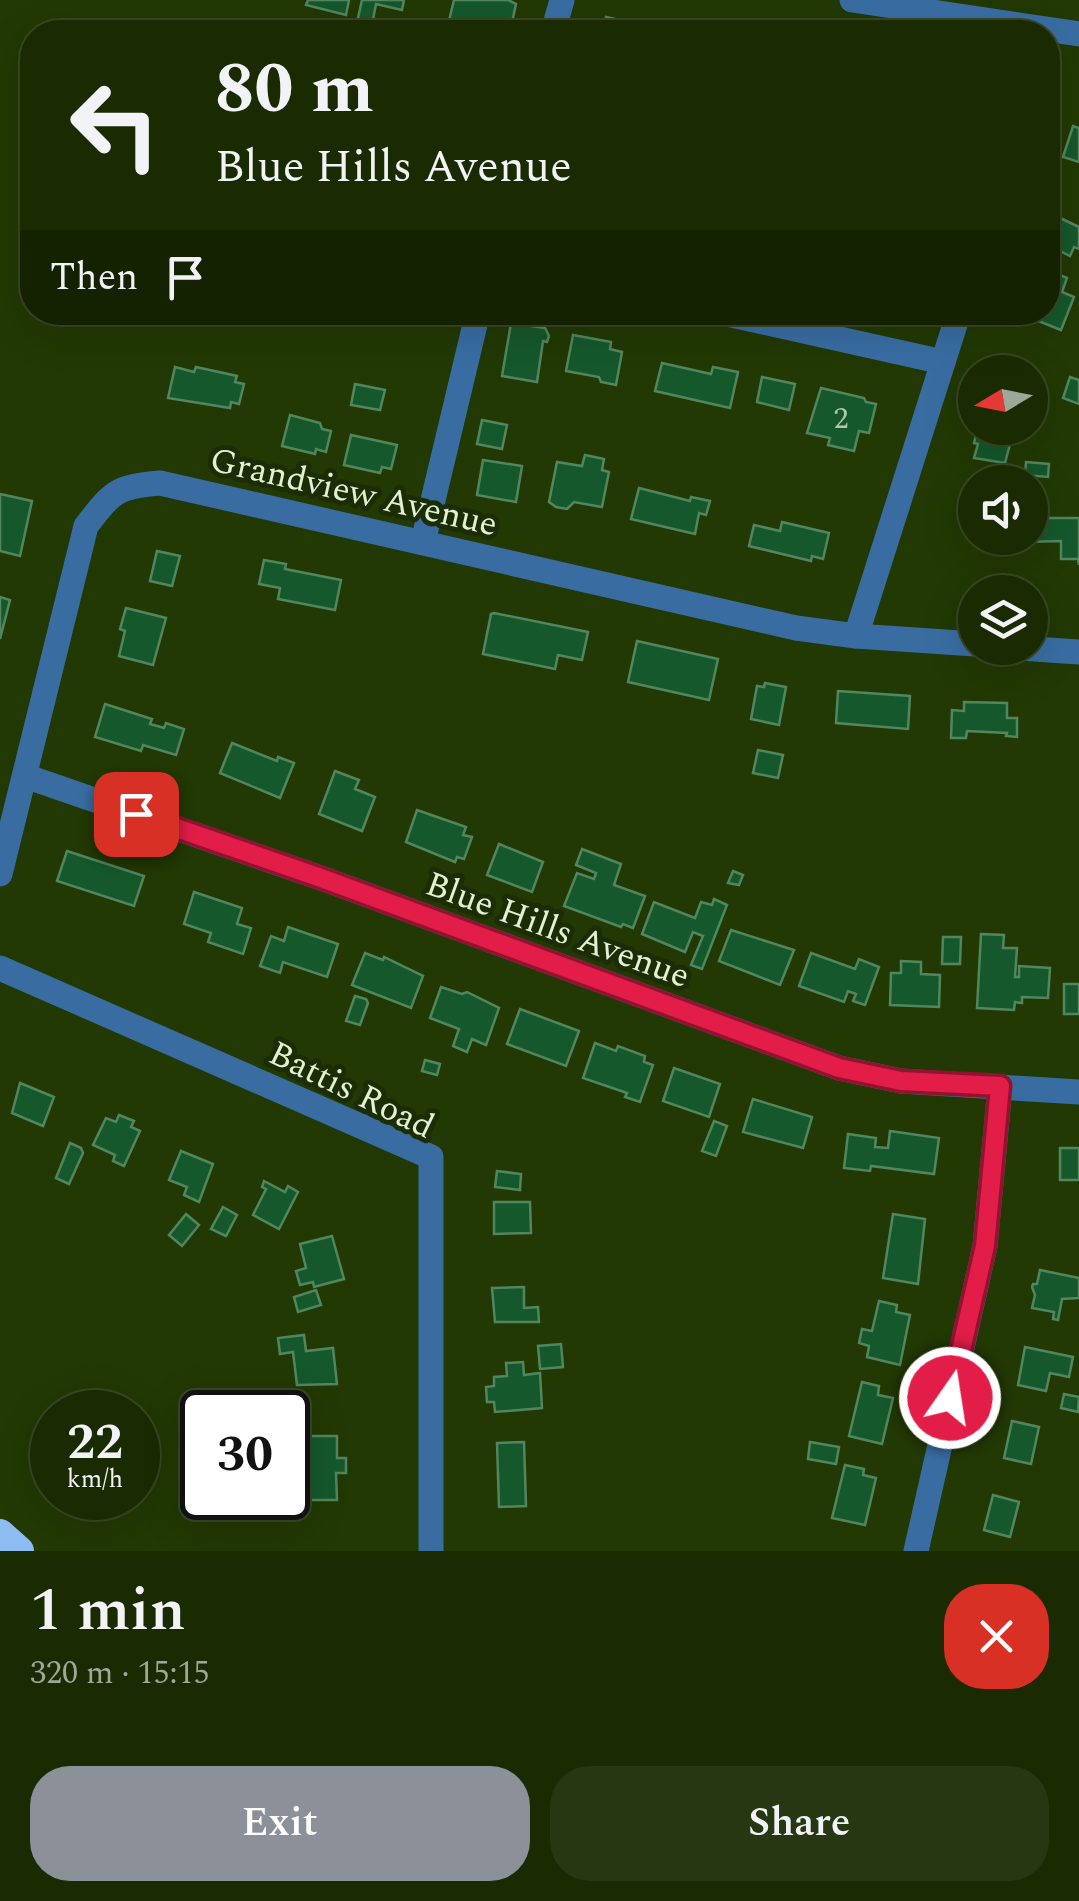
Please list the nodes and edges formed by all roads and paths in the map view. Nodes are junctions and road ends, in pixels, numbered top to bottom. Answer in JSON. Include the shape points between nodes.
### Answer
{"nodes":[{"id":1,"x":852,"y":0,"type":"edge"},
{"id":2,"x":968,"y":20,"type":"edge"},
{"id":3,"x":475,"y":325,"type":"edge"},
{"id":4,"x":776,"y":325,"type":"edge"},
{"id":5,"x":955,"y":325,"type":"edge"},
{"id":6,"x":943,"y":362,"type":"junction"},
{"id":7,"x":423,"y":542,"type":"junction"},
{"id":8,"x":856,"y":636,"type":"junction"},
{"id":9,"x":958,"y":643,"type":"edge"},
{"id":10,"x":1048,"y":650,"type":"edge"},
{"id":11,"x":1079,"y":652,"type":"edge"},
{"id":12,"x":25,"y":776,"type":"junction"},
{"id":13,"x":0,"y":874,"type":"edge"},
{"id":14,"x":0,"y":968,"type":"edge"},
{"id":15,"x":1000,"y":1086,"type":"junction"},
{"id":16,"x":1079,"y":1092,"type":"edge"},
{"id":17,"x":0,"y":1534,"type":"edge"},
{"id":18,"x":19,"y":1551,"type":"edge"},
{"id":19,"x":431,"y":1551,"type":"edge"},
{"id":20,"x":916,"y":1551,"type":"edge"}],
"edges":[{"from":1,"to":2,"type":"street"},
{"from":3,"to":7,"type":"street"},
{"from":4,"to":6,"type":"street"},
{"from":5,"to":6,"type":"street"},
{"from":6,"to":8,"type":"street"},
{"from":7,"to":8,"type":"street","name":"Grandview Avenue"},
{"from":7,"to":12,"type":"street","name":"Grandview Avenue","via":[[160,483],[126,486],[86,526]]},
{"from":8,"to":9,"type":"street","name":"Grandview Avenue"},
{"from":10,"to":11,"type":"street"},
{"from":12,"to":13,"type":"street","name":"Grandview Avenue"},
{"from":12,"to":15,"type":"street","name":"Blue Hills Avenue","via":[[839,1068],[901,1081]]},
{"from":14,"to":19,"type":"street","name":"Battis Road","via":[[431,1158]]},
{"from":15,"to":16,"type":"street","name":"Blue Hills Avenue"},
{"from":15,"to":20,"type":"street","via":[[985,1246]]},
{"from":17,"to":18,"type":"highway"}]}
